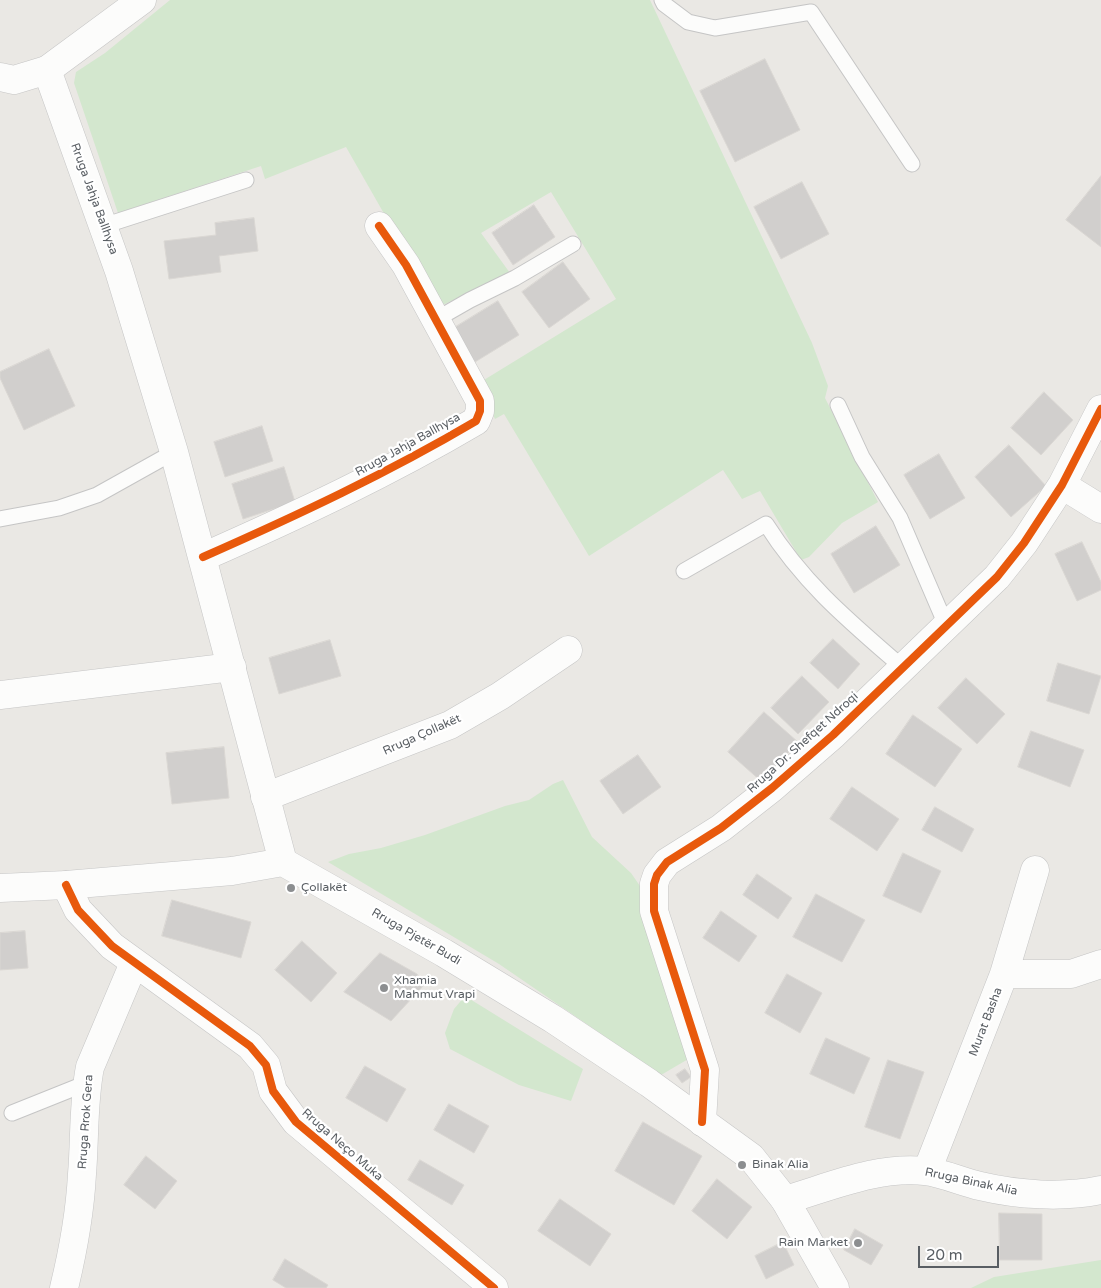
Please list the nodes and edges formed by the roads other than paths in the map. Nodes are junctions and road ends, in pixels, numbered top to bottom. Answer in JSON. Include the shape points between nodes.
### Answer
{"nodes":[{"id":1,"x":142,"y":0,"type":"edge"},
{"id":2,"x":662,"y":0,"type":"edge"},
{"id":3,"x":47,"y":70,"type":"junction"},
{"id":4,"x":0,"y":77,"type":"edge"},
{"id":5,"x":912,"y":164,"type":"dead end"},
{"id":6,"x":246,"y":180,"type":"dead end"},
{"id":7,"x":104,"y":226,"type":"junction"},
{"id":8,"x":379,"y":226,"type":"dead end"},
{"id":9,"x":574,"y":244,"type":"dead end"},
{"id":10,"x":436,"y":320,"type":"junction"},
{"id":11,"x":838,"y":405,"type":"dead end"},
{"id":12,"x":1101,"y":409,"type":"edge"},
{"id":13,"x":174,"y":452,"type":"junction"},
{"id":14,"x":1062,"y":485,"type":"junction"},
{"id":15,"x":1101,"y":509,"type":"edge"},
{"id":16,"x":0,"y":519,"type":"edge"},
{"id":17,"x":203,"y":557,"type":"junction"},
{"id":18,"x":684,"y":571,"type":"dead end"},
{"id":19,"x":946,"y":625,"type":"junction"},
{"id":20,"x":568,"y":650,"type":"dead end"},
{"id":21,"x":232,"y":667,"type":"junction"},
{"id":22,"x":902,"y":667,"type":"junction"},
{"id":23,"x":0,"y":695,"type":"edge"},
{"id":24,"x":265,"y":797,"type":"junction"},
{"id":25,"x":283,"y":862,"type":"junction"},
{"id":26,"x":1036,"y":870,"type":"dead end"},
{"id":27,"x":66,"y":885,"type":"junction"},
{"id":28,"x":0,"y":888,"type":"edge"},
{"id":29,"x":134,"y":963,"type":"junction"},
{"id":30,"x":1101,"y":964,"type":"edge"},
{"id":31,"x":1004,"y":974,"type":"junction"},
{"id":32,"x":87,"y":1083,"type":"junction"},
{"id":33,"x":12,"y":1113,"type":"dead end"},
{"id":34,"x":702,"y":1122,"type":"junction"},
{"id":35,"x":927,"y":1171,"type":"junction"},
{"id":36,"x":1101,"y":1190,"type":"edge"},
{"id":37,"x":784,"y":1200,"type":"junction"},
{"id":38,"x":64,"y":1288,"type":"edge"},
{"id":39,"x":494,"y":1288,"type":"edge"},
{"id":40,"x":835,"y":1288,"type":"edge"}],
"edges":[{"from":1,"to":3,"type":"street"},
{"from":2,"to":5,"type":"lane","via":[[688,22],[715,28],[811,12]]},
{"from":3,"to":4,"type":"street","via":[[14,80]]},
{"from":3,"to":7,"type":"street","name":"Rruga Jahja Ballhysa"},
{"from":6,"to":7,"type":"lane"},
{"from":7,"to":13,"type":"street","name":"Rruga Jahja Ballhysa"},
{"from":8,"to":10,"type":"street","name":"Rruga Jahja Ballhysa","via":[[406,265]]},
{"from":9,"to":10,"type":"lane"},
{"from":10,"to":17,"type":"street","name":"Rruga Jahja Ballhysa","via":[[480,401],[476,421],[356,486]]},
{"from":11,"to":19,"type":"lane","via":[[862,457],[900,518]]},
{"from":12,"to":14,"type":"street","name":"Rruga Dr. Shefqet Ndroqi"},
{"from":13,"to":16,"type":"lane","via":[[97,495],[59,508]]},
{"from":13,"to":17,"type":"street","name":"Rruga Jahja Ballhysa"},
{"from":14,"to":15,"type":"street"},
{"from":14,"to":19,"type":"street","name":"Rruga Dr. Shefqet Ndroqi","via":[[997,577]]},
{"from":17,"to":21,"type":"street","name":"Rruga Jahja Ballhysa"},
{"from":18,"to":22,"type":"lane","via":[[766,524],[816,591]]},
{"from":19,"to":22,"type":"street","name":"Rruga Dr. Shefqet Ndroqi"},
{"from":20,"to":24,"type":"street","name":"Rruga Çollakët","via":[[500,696],[450,724]]},
{"from":21,"to":23,"type":"street"},
{"from":21,"to":24,"type":"street","name":"Rruga Jahja Ballhysa"},
{"from":22,"to":34,"type":"street","name":"Rruga Dr. Shefqet Ndroqi","via":[[833,735],[772,788],[721,828],[668,862],[657,875],[654,911],[705,1070]]},
{"from":24,"to":25,"type":"street","name":"Rruga Jahja Ballhysa"},
{"from":25,"to":27,"type":"street","via":[[232,871]]},
{"from":25,"to":34,"type":"street","name":"Rruga Pjetër Budi","via":[[553,1019]]},
{"from":26,"to":31,"type":"street","name":"Murat Basha"},
{"from":27,"to":28,"type":"street"},
{"from":27,"to":29,"type":"street","name":"Rruga Neço Muka","via":[[78,910],[91,926]]},
{"from":29,"to":32,"type":"street","name":"Rruga Rrok Gera","via":[[90,1067]]},
{"from":29,"to":39,"type":"street","name":"Rruga Neço Muka","via":[[250,1046],[266,1065],[273,1091],[296,1122]]},
{"from":30,"to":31,"type":"street","via":[[1071,974]]},
{"from":31,"to":35,"type":"street","name":"Murat Basha"},
{"from":32,"to":33,"type":"lane"},
{"from":32,"to":38,"type":"street","name":"Rruga Rrok Gera","via":[[82,1175],[72,1258]]},
{"from":34,"to":37,"type":"street","name":"Rruga Pjetër Budi","via":[[752,1157]]},
{"from":35,"to":36,"type":"street","name":"Rruga Binak Alia","via":[[1013,1192],[1071,1194]]},
{"from":35,"to":37,"type":"street","name":"Rruga Binak Alia","via":[[899,1170],[875,1174]]},
{"from":37,"to":40,"type":"street","name":"Rruga Pjetër Budi"}]}
